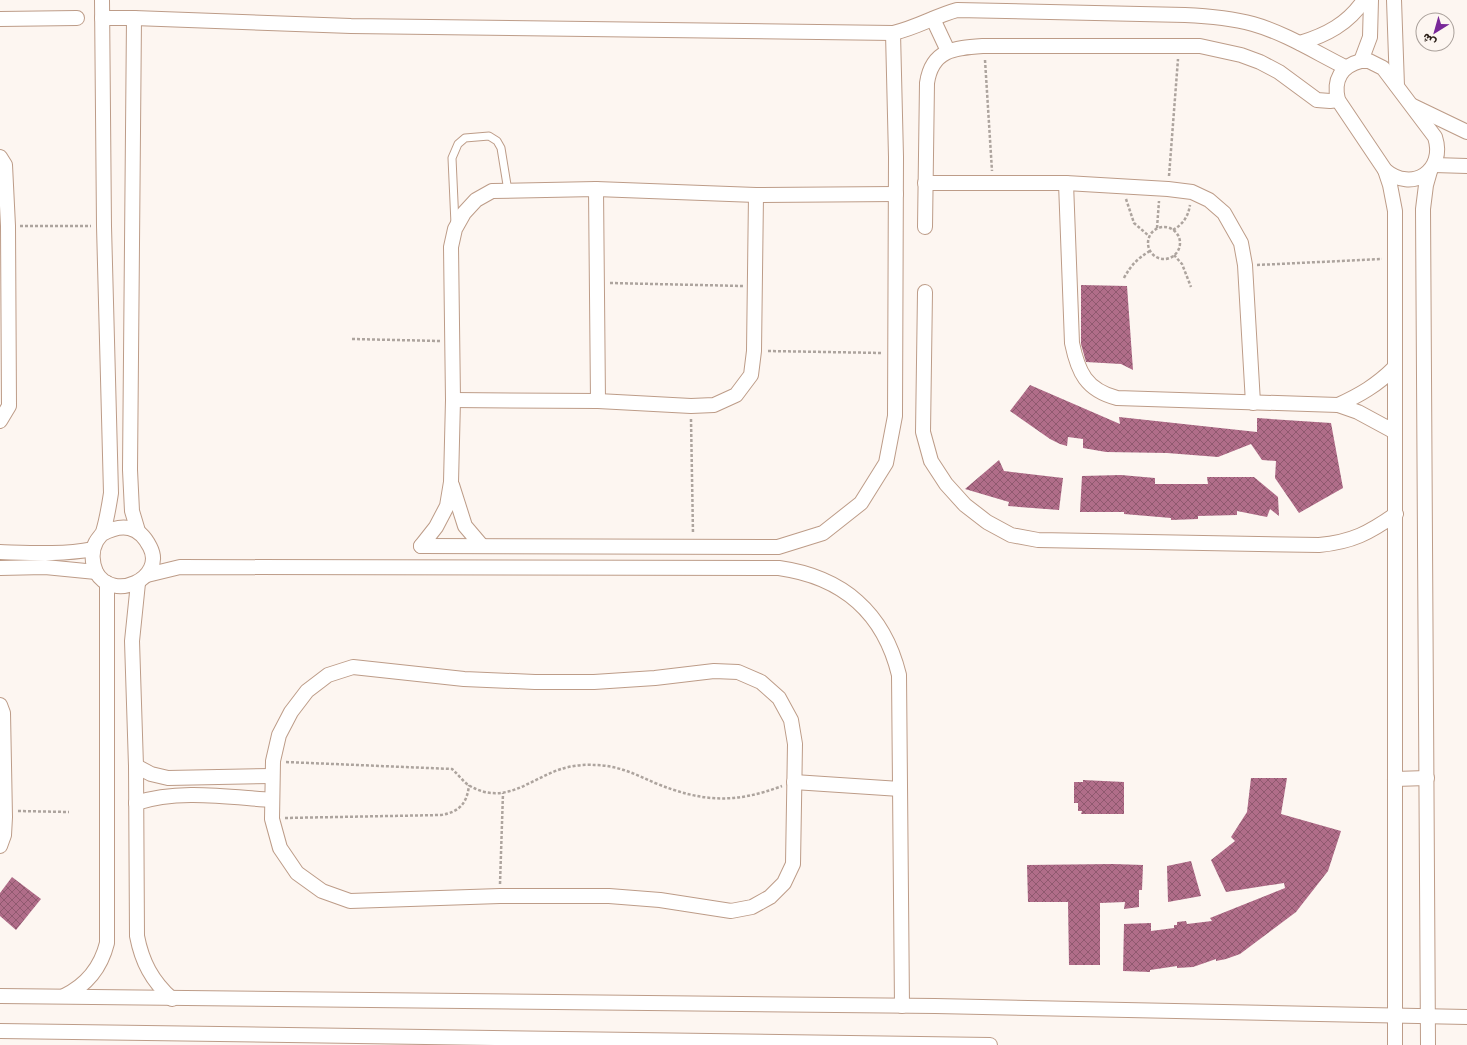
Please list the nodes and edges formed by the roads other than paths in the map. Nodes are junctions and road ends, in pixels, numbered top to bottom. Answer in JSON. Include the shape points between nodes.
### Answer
{"nodes":[{"id":1,"x":102,"y":0,"type":"edge"},
{"id":2,"x":1364,"y":0,"type":"edge"},
{"id":3,"x":1371,"y":0,"type":"edge"},
{"id":4,"x":1394,"y":0,"type":"edge"},
{"id":5,"x":77,"y":18,"type":"dead end"},
{"id":6,"x":102,"y":18,"type":"junction"},
{"id":7,"x":134,"y":18,"type":"junction"},
{"id":8,"x":0,"y":19,"type":"edge"},
{"id":9,"x":933,"y":19,"type":"junction"},
{"id":10,"x":893,"y":33,"type":"junction"},
{"id":11,"x":1300,"y":43,"type":"junction"},
{"id":12,"x":948,"y":51,"type":"junction"},
{"id":13,"x":1361,"y":61,"type":"junction"},
{"id":14,"x":1345,"y":67,"type":"junction"},
{"id":15,"x":1397,"y":86,"type":"junction"},
{"id":16,"x":1338,"y":100,"type":"junction"},
{"id":17,"x":1411,"y":105,"type":"junction"},
{"id":18,"x":1467,"y":132,"type":"edge"},
{"id":19,"x":0,"y":157,"type":"edge"},
{"id":20,"x":1467,"y":166,"type":"edge"},
{"id":21,"x":1432,"y":168,"type":"junction"},
{"id":22,"x":1385,"y":170,"type":"junction"},
{"id":23,"x":1066,"y":183,"type":"junction"},
{"id":24,"x":925,"y":184,"type":"junction"},
{"id":25,"x":596,"y":189,"type":"junction"},
{"id":26,"x":508,"y":191,"type":"junction"},
{"id":27,"x":896,"y":194,"type":"junction"},
{"id":28,"x":756,"y":195,"type":"junction"},
{"id":29,"x":925,"y":227,"type":"dead end"},
{"id":30,"x":455,"y":229,"type":"junction"},
{"id":31,"x":925,"y":292,"type":"dead end"},
{"id":32,"x":1394,"y":368,"type":"junction"},
{"id":33,"x":453,"y":400,"type":"junction"},
{"id":34,"x":598,"y":401,"type":"junction"},
{"id":35,"x":1253,"y":402,"type":"junction"},
{"id":36,"x":1338,"y":405,"type":"junction"},
{"id":37,"x":0,"y":421,"type":"edge"},
{"id":38,"x":1395,"y":432,"type":"junction"},
{"id":39,"x":451,"y":482,"type":"junction"},
{"id":40,"x":1396,"y":514,"type":"junction"},
{"id":41,"x":138,"y":530,"type":"junction"},
{"id":42,"x":102,"y":534,"type":"junction"},
{"id":43,"x":482,"y":546,"type":"junction"},
{"id":44,"x":93,"y":549,"type":"junction"},
{"id":45,"x":0,"y":552,"type":"edge"},
{"id":46,"x":29,"y":553,"type":"junction"},
{"id":47,"x":0,"y":568,"type":"edge"},
{"id":48,"x":29,"y":568,"type":"junction"},
{"id":49,"x":96,"y":572,"type":"junction"},
{"id":50,"x":142,"y":579,"type":"junction"},
{"id":51,"x":107,"y":583,"type":"junction"},
{"id":52,"x":0,"y":705,"type":"edge"},
{"id":53,"x":136,"y":766,"type":"junction"},
{"id":54,"x":272,"y":776,"type":"junction"},
{"id":55,"x":1395,"y":778,"type":"junction"},
{"id":56,"x":1427,"y":778,"type":"junction"},
{"id":57,"x":794,"y":782,"type":"junction"},
{"id":58,"x":900,"y":789,"type":"junction"},
{"id":59,"x":272,"y":800,"type":"junction"},
{"id":60,"x":136,"y":803,"type":"junction"},
{"id":61,"x":0,"y":846,"type":"edge"},
{"id":62,"x":0,"y":996,"type":"edge"},
{"id":63,"x":63,"y":997,"type":"junction"},
{"id":64,"x":172,"y":999,"type":"junction"},
{"id":65,"x":902,"y":1006,"type":"junction"},
{"id":66,"x":1395,"y":1016,"type":"junction"},
{"id":67,"x":1428,"y":1017,"type":"junction"},
{"id":68,"x":1467,"y":1017,"type":"edge"},
{"id":69,"x":0,"y":1031,"type":"edge"},
{"id":70,"x":990,"y":1045,"type":"edge"},
{"id":71,"x":1395,"y":1045,"type":"edge"},
{"id":72,"x":1428,"y":1045,"type":"edge"}],
"edges":[{"from":1,"to":6,"type":"street"},
{"from":2,"to":11,"type":"street","via":[[1341,25],[1321,36]]},
{"from":3,"to":13,"type":"street","via":[[1370,37]]},
{"from":4,"to":15,"type":"street"},
{"from":5,"to":8,"type":"street"},
{"from":6,"to":7,"type":"street"},
{"from":6,"to":42,"type":"street","via":[[110,493],[108,514]]},
{"from":7,"to":10,"type":"street","via":[[351,26]]},
{"from":7,"to":41,"type":"street","via":[[130,470],[132,511]]},
{"from":9,"to":10,"type":"street"},
{"from":9,"to":11,"type":"street","via":[[957,10],[1220,17],[1253,24]]},
{"from":9,"to":12,"type":"street"},
{"from":10,"to":27,"type":"street"},
{"from":11,"to":14,"type":"street"},
{"from":12,"to":16,"type":"street","via":[[984,46],[1179,44],[1207,47],[1241,54],[1279,72],[1317,100]]},
{"from":12,"to":24,"type":"street","via":[[936,61],[928,75]]},
{"from":13,"to":14,"type":"street"},
{"from":13,"to":15,"type":"street","via":[[1369,61],[1383,68]]},
{"from":14,"to":16,"type":"street","via":[[1336,82]]},
{"from":15,"to":17,"type":"street"},
{"from":16,"to":22,"type":"street"},
{"from":17,"to":18,"type":"street"},
{"from":17,"to":21,"type":"street","via":[[1435,137],[1438,151]]},
{"from":19,"to":37,"type":"street","via":[[5,165],[8,226],[9,406]]},
{"from":20,"to":21,"type":"street"},
{"from":21,"to":22,"type":"street","via":[[1416,179],[1408,180],[1392,176]]},
{"from":21,"to":56,"type":"street","via":[[1426,185],[1423,209]]},
{"from":22,"to":32,"type":"street","via":[[1393,200]]},
{"from":23,"to":24,"type":"street"},
{"from":23,"to":35,"type":"street","via":[[1192,192],[1209,200],[1224,213],[1241,243],[1245,265]]},
{"from":23,"to":35,"type":"street","via":[[1072,343],[1076,361],[1091,386],[1117,398]]},
{"from":24,"to":29,"type":"street"},
{"from":25,"to":26,"type":"street"},
{"from":25,"to":28,"type":"street"},
{"from":25,"to":34,"type":"street"},
{"from":26,"to":30,"type":"street","via":[[492,191],[476,200],[464,213]]},
{"from":26,"to":30,"type":"lane","via":[[501,148],[497,140],[489,136],[465,138],[458,144],[452,158]]},
{"from":27,"to":28,"type":"street"},
{"from":27,"to":43,"type":"street","via":[[895,416],[886,462],[861,503],[823,533],[778,546]]},
{"from":28,"to":34,"type":"street","via":[[754,351],[751,375],[736,395],[714,406]]},
{"from":30,"to":33,"type":"street","via":[[451,246]]},
{"from":31,"to":40,"type":"street","via":[[923,432],[932,461],[946,484],[965,505],[986,522],[1011,535],[1038,540],[1319,545],[1356,539]]},
{"from":32,"to":36,"type":"street","via":[[1378,384]]},
{"from":32,"to":38,"type":"street"},
{"from":33,"to":34,"type":"street"},
{"from":33,"to":39,"type":"street"},
{"from":35,"to":36,"type":"street"},
{"from":36,"to":38,"type":"street","via":[[1377,421]]},
{"from":38,"to":40,"type":"street"},
{"from":39,"to":43,"type":"street","via":[[465,526]]},
{"from":39,"to":43,"type":"street","via":[[447,506],[436,528],[421,546]]},
{"from":40,"to":55,"type":"street"},
{"from":41,"to":42,"type":"street","via":[[113,528]]},
{"from":41,"to":50,"type":"street","via":[[152,550],[152,563]]},
{"from":42,"to":44,"type":"street"},
{"from":44,"to":46,"type":"street"},
{"from":44,"to":49,"type":"street","via":[[92,561]]},
{"from":45,"to":46,"type":"street"},
{"from":46,"to":48,"type":"street"},
{"from":47,"to":48,"type":"street"},
{"from":48,"to":49,"type":"street"},
{"from":49,"to":51,"type":"street"},
{"from":50,"to":51,"type":"street","via":[[128,586]]},
{"from":50,"to":53,"type":"street","via":[[132,641]]},
{"from":50,"to":58,"type":"street","via":[[163,570],[191,567],[772,568],[810,574],[838,587],[863,606],[890,646],[899,675]]},
{"from":51,"to":63,"type":"street","via":[[107,943],[101,961],[90,978]]},
{"from":52,"to":61,"type":"street","via":[[4,713],[5,810],[4,835]]},
{"from":53,"to":54,"type":"street","via":[[151,774],[168,778]]},
{"from":53,"to":60,"type":"street"},
{"from":54,"to":57,"type":"street","via":[[279,735],[291,712],[307,691],[328,675],[353,667],[464,679],[535,682],[594,682],[714,671],[738,672],[756,679],[779,698],[791,720],[795,744]]},
{"from":54,"to":59,"type":"street"},
{"from":55,"to":56,"type":"street"},
{"from":55,"to":66,"type":"street"},
{"from":56,"to":67,"type":"street"},
{"from":57,"to":58,"type":"street"},
{"from":57,"to":59,"type":"street","via":[[793,864],[784,883],[770,897],[752,907],[731,911],[660,900],[609,896],[500,896],[350,901],[322,891],[297,873],[280,848],[272,818]]},
{"from":58,"to":65,"type":"street"},
{"from":59,"to":60,"type":"street","via":[[178,794]]},
{"from":60,"to":64,"type":"street","via":[[139,948],[147,970]]},
{"from":62,"to":63,"type":"street"},
{"from":63,"to":64,"type":"street"},
{"from":64,"to":65,"type":"street"},
{"from":65,"to":66,"type":"street"},
{"from":66,"to":67,"type":"street"},
{"from":66,"to":71,"type":"street"},
{"from":67,"to":68,"type":"street"},
{"from":67,"to":72,"type":"street"},
{"from":69,"to":70,"type":"street"}]}
